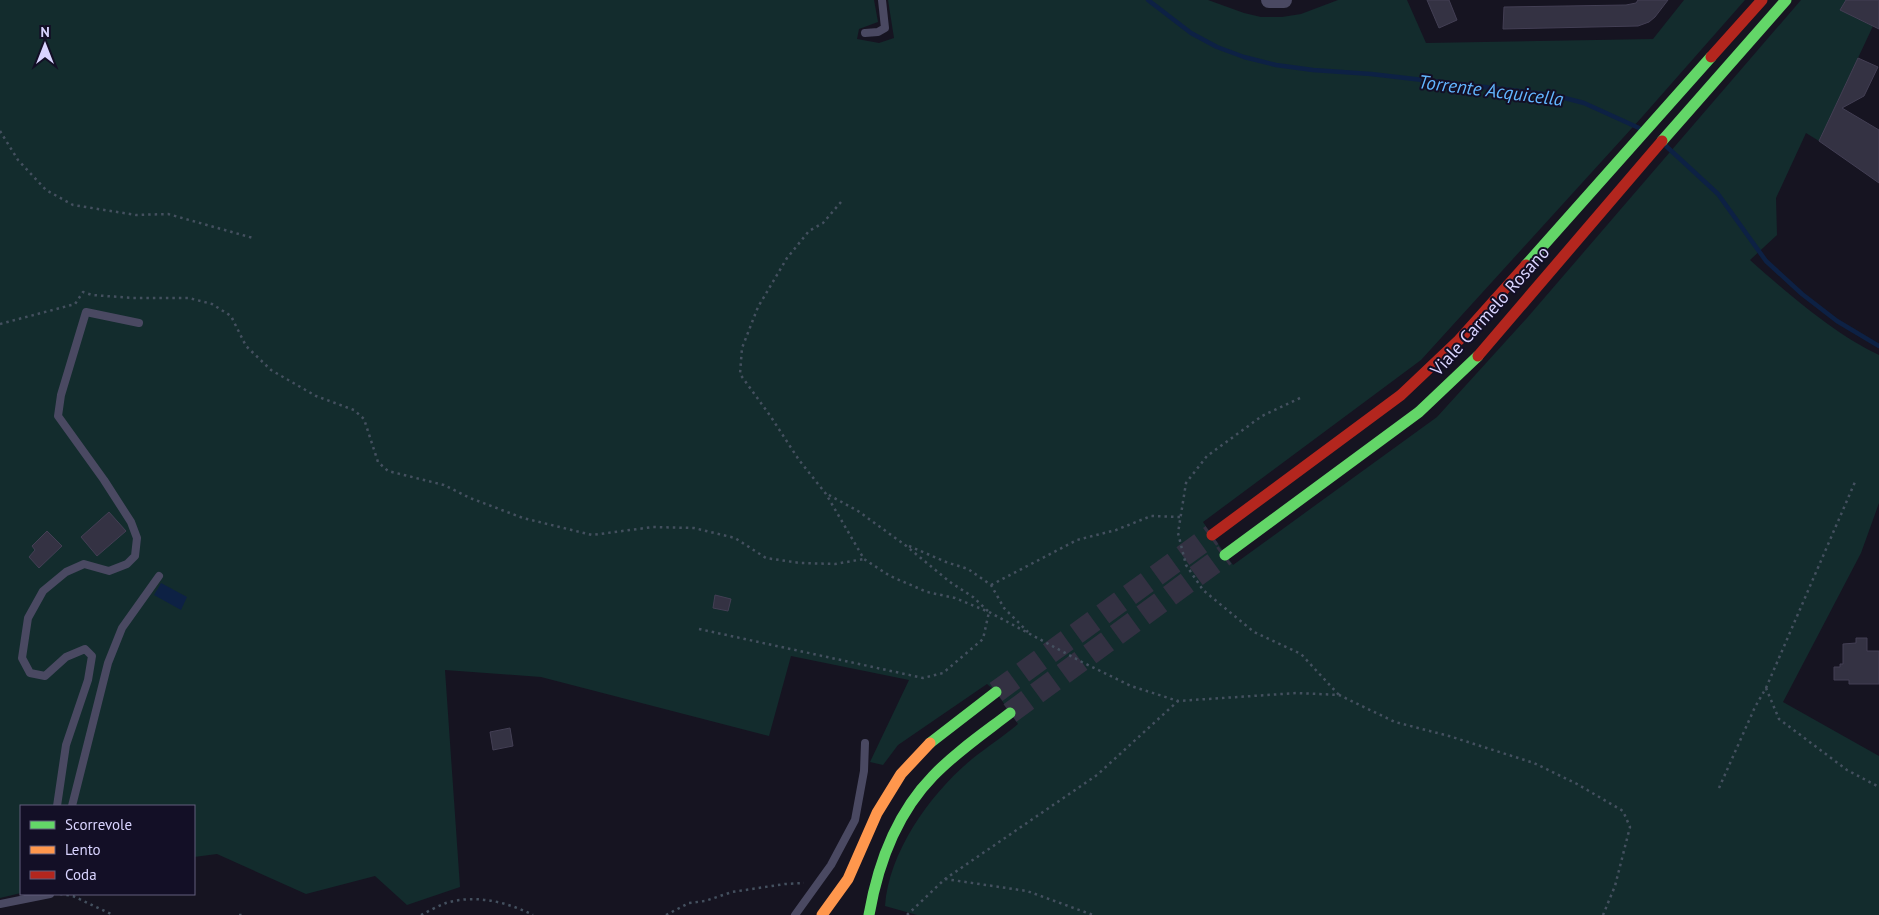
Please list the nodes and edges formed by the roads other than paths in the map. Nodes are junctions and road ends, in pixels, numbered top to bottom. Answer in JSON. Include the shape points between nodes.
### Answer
{"nodes":[{"id":1,"x":882,"y":0,"type":"edge"},
{"id":2,"x":1268,"y":0,"type":"edge"},
{"id":3,"x":1284,"y":0,"type":"edge"},
{"id":4,"x":1762,"y":0,"type":"edge"},
{"id":5,"x":1786,"y":0,"type":"edge"},
{"id":6,"x":865,"y":33,"type":"dead end"},
{"id":7,"x":139,"y":323,"type":"dead end"},
{"id":8,"x":1212,"y":535,"type":"tunnel mouth"},
{"id":9,"x":1225,"y":554,"type":"tunnel mouth"},
{"id":10,"x":159,"y":576,"type":"dead end"},
{"id":11,"x":996,"y":692,"type":"tunnel mouth"},
{"id":12,"x":1010,"y":713,"type":"tunnel mouth"},
{"id":13,"x":865,"y":743,"type":"dead end"},
{"id":14,"x":57,"y":805,"type":"edge"},
{"id":15,"x":72,"y":805,"type":"edge"},
{"id":16,"x":30,"y":896,"type":"edge"},
{"id":17,"x":0,"y":904,"type":"edge"},
{"id":18,"x":795,"y":915,"type":"edge"},
{"id":19,"x":822,"y":915,"type":"edge"},
{"id":20,"x":870,"y":915,"type":"edge"}],
"edges":[{"from":1,"to":6,"type":"lane","via":[[885,28]]},
{"from":2,"to":3,"type":"street"},
{"from":4,"to":8,"type":"main road","name":"Viale Carmelo Rosano","via":[[1425,374]]},
{"from":5,"to":9,"type":"main road","name":"Viale Carmelo Rosano","via":[[1475,359],[1440,394]]},
{"from":7,"to":14,"type":"lane","via":[[86,312],[61,395],[58,416],[131,522],[137,538],[135,556],[128,564],[109,571],[84,564],[66,572],[43,591],[28,618],[22,658],[30,673],[45,676],[66,657],[85,649],[92,656],[88,680],[66,745]]},
{"from":10,"to":15,"type":"lane","via":[[122,628],[108,663]]},
{"from":11,"to":19,"type":"main road","via":[[929,744],[901,774],[877,813],[848,879]]},
{"from":12,"to":20,"type":"main road","via":[[940,770],[905,811],[885,852]]},
{"from":13,"to":18,"type":"lane","via":[[864,771],[855,820],[831,865]]},
{"from":16,"to":17,"type":"lane"}]}
